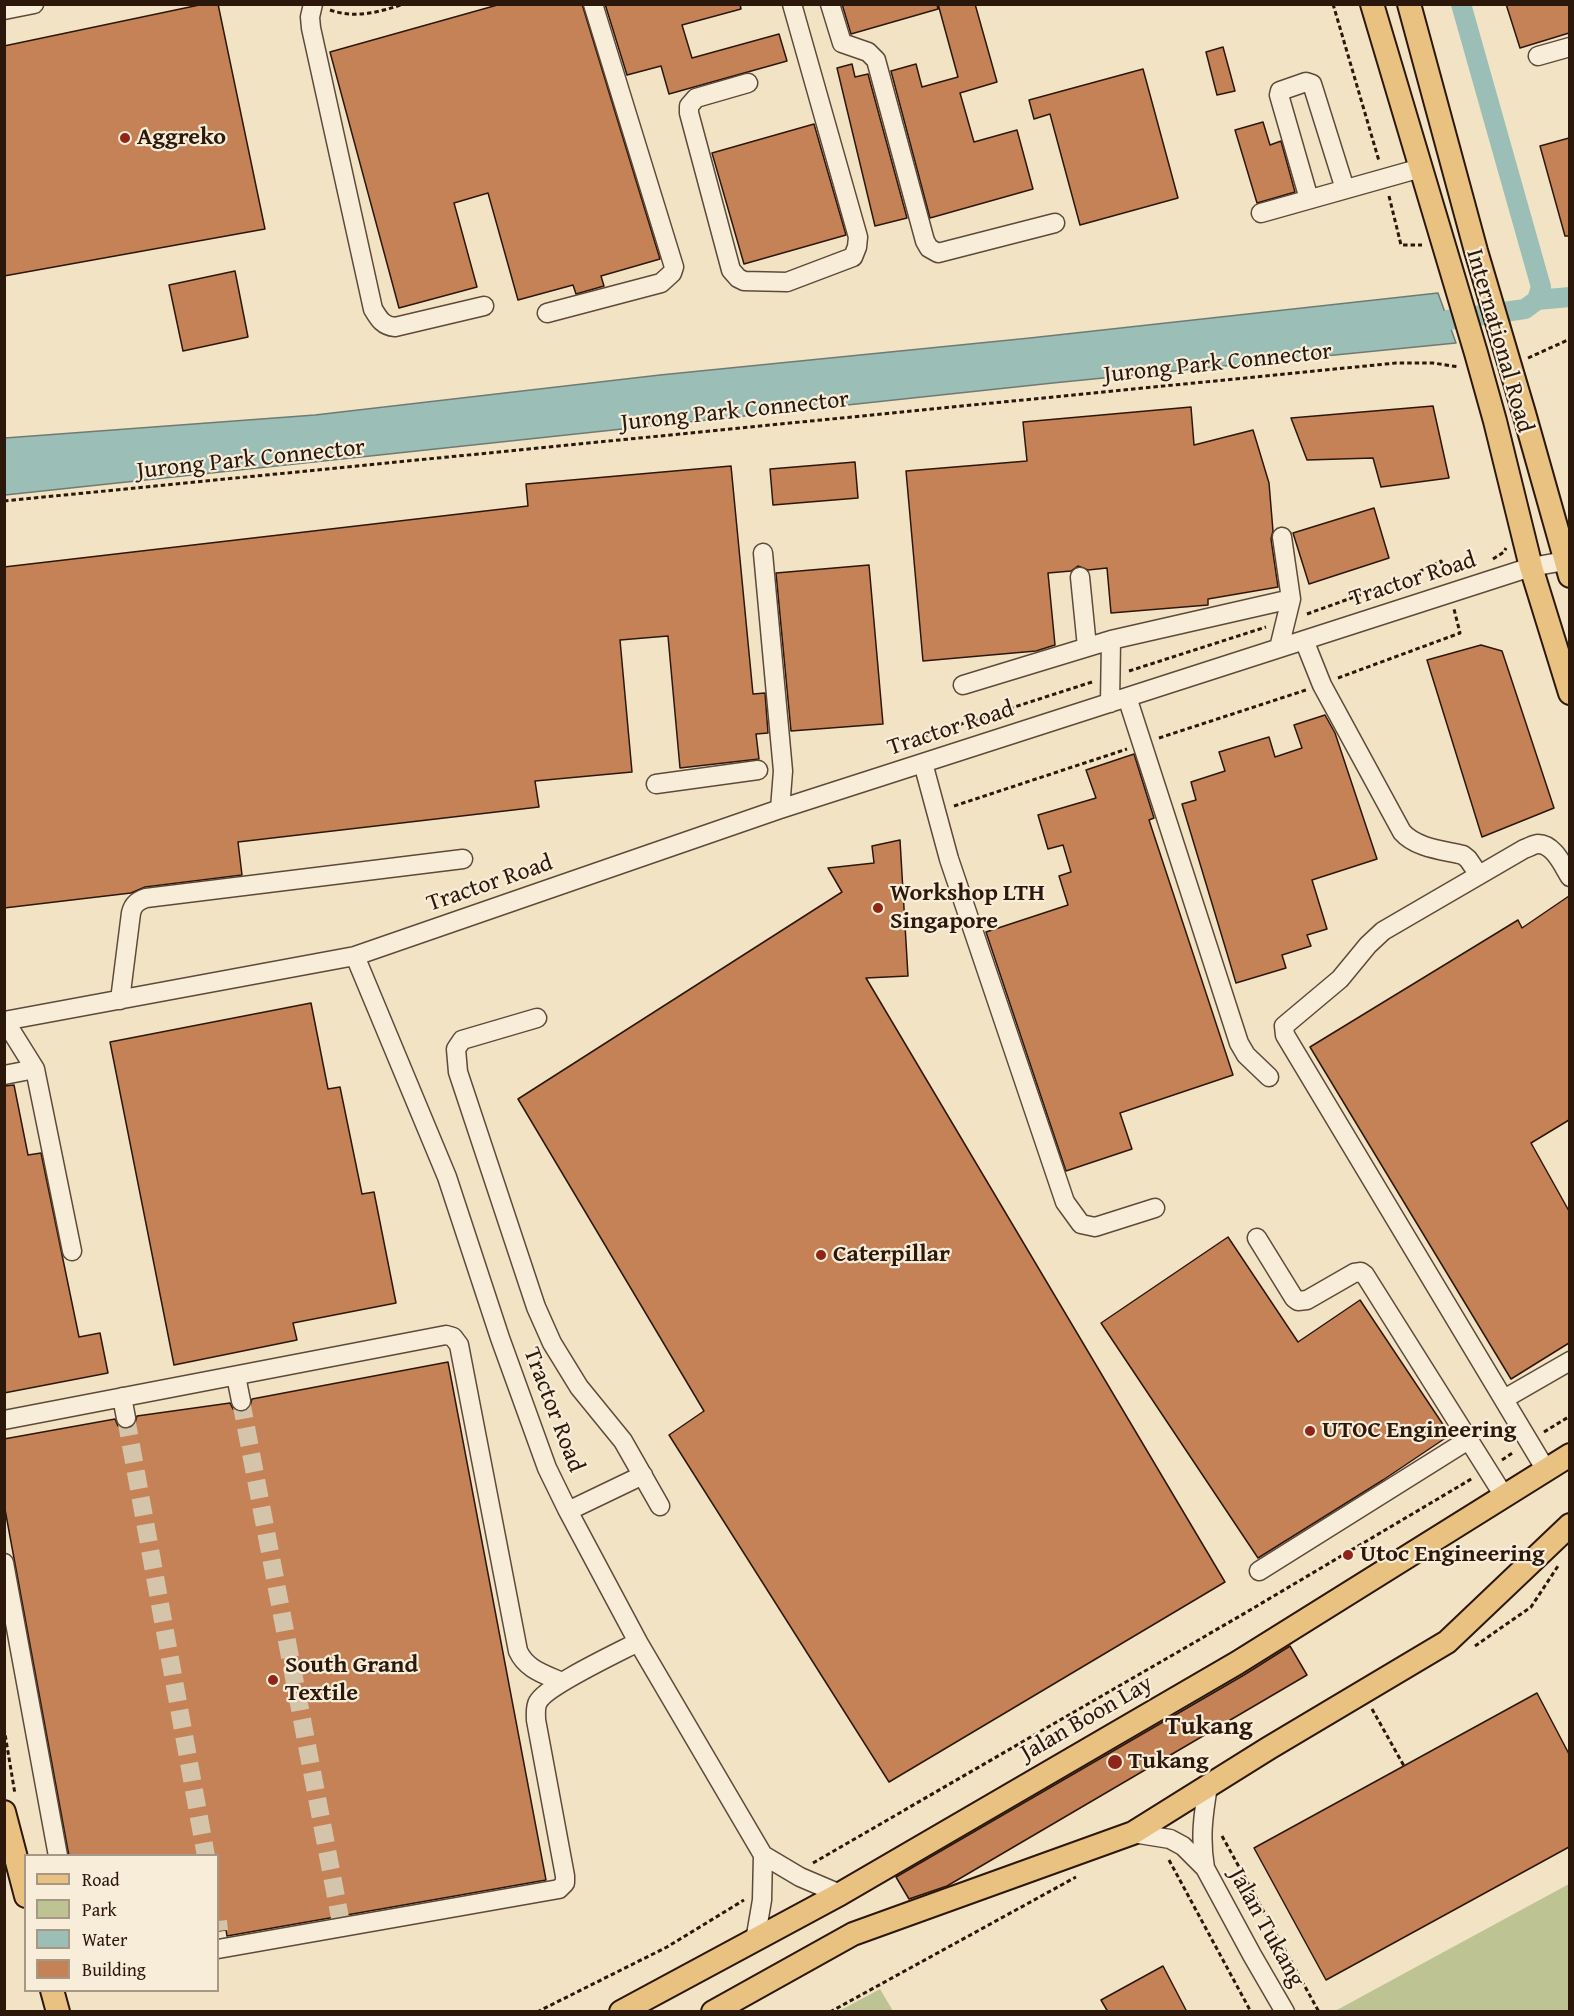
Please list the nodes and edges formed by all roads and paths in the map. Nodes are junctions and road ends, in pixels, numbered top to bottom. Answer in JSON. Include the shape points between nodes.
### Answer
{"nodes":[{"id":1,"x":34,"y":4,"type":"edge"},
{"id":2,"x":404,"y":4,"type":"edge"},
{"id":3,"x":593,"y":4,"type":"edge"},
{"id":4,"x":792,"y":4,"type":"edge"},
{"id":5,"x":830,"y":4,"type":"edge"},
{"id":6,"x":1333,"y":4,"type":"edge"},
{"id":7,"x":1372,"y":4,"type":"edge"},
{"id":8,"x":1409,"y":4,"type":"edge"},
{"id":9,"x":319,"y":6,"type":"edge"},
{"id":10,"x":4,"y":10,"type":"edge"},
{"id":11,"x":1569,"y":47,"type":"edge"},
{"id":12,"x":1538,"y":57,"type":"dead end"},
{"id":13,"x":748,"y":83,"type":"dead end"},
{"id":14,"x":1421,"y":168,"type":"junction"},
{"id":15,"x":1384,"y":178,"type":"junction"},
{"id":16,"x":1345,"y":189,"type":"junction"},
{"id":17,"x":1310,"y":199,"type":"junction"},
{"id":18,"x":1261,"y":213,"type":"dead end"},
{"id":19,"x":1055,"y":223,"type":"dead end"},
{"id":20,"x":1424,"y":245,"type":"dead end"},
{"id":21,"x":484,"y":306,"type":"dead end"},
{"id":22,"x":547,"y":313,"type":"dead end"},
{"id":23,"x":1569,"y":339,"type":"edge"},
{"id":24,"x":1472,"y":361,"type":"junction"},
{"id":25,"x":1521,"y":361,"type":"dead end"},
{"id":26,"x":4,"y":501,"type":"edge"},
{"id":27,"x":1282,"y":537,"type":"dead end"},
{"id":28,"x":763,"y":553,"type":"dead end"},
{"id":29,"x":1531,"y":567,"type":"junction"},
{"id":30,"x":1567,"y":568,"type":"edge"},
{"id":31,"x":1080,"y":578,"type":"dead end"},
{"id":32,"x":1291,"y":599,"type":"junction"},
{"id":33,"x":1453,"y":607,"type":"dead end"},
{"id":34,"x":1111,"y":640,"type":"junction"},
{"id":35,"x":1304,"y":640,"type":"junction"},
{"id":36,"x":1088,"y":647,"type":"junction"},
{"id":37,"x":1279,"y":648,"type":"junction"},
{"id":38,"x":1322,"y":684,"type":"junction"},
{"id":39,"x":963,"y":685,"type":"dead end"},
{"id":40,"x":1569,"y":693,"type":"edge"},
{"id":41,"x":1127,"y":697,"type":"junction"},
{"id":42,"x":1110,"y":703,"type":"junction"},
{"id":43,"x":1142,"y":744,"type":"junction"},
{"id":44,"x":923,"y":763,"type":"junction"},
{"id":45,"x":758,"y":770,"type":"dead end"},
{"id":46,"x":656,"y":784,"type":"dead end"},
{"id":47,"x":780,"y":809,"type":"junction"},
{"id":48,"x":938,"y":812,"type":"junction"},
{"id":49,"x":463,"y":859,"type":"dead end"},
{"id":50,"x":1479,"y":875,"type":"junction"},
{"id":51,"x":1569,"y":877,"type":"edge"},
{"id":52,"x":355,"y":956,"type":"junction"},
{"id":53,"x":120,"y":1000,"type":"junction"},
{"id":54,"x":537,"y":1018,"type":"dead end"},
{"id":55,"x":5,"y":1021,"type":"edge"},
{"id":56,"x":35,"y":1069,"type":"junction"},
{"id":57,"x":4,"y":1075,"type":"edge"},
{"id":58,"x":1269,"y":1077,"type":"dead end"},
{"id":59,"x":1155,"y":1208,"type":"dead end"},
{"id":60,"x":1257,"y":1238,"type":"dead end"},
{"id":61,"x":72,"y":1251,"type":"dead end"},
{"id":62,"x":1569,"y":1361,"type":"edge"},
{"id":63,"x":236,"y":1376,"type":"junction"},
{"id":64,"x":122,"y":1397,"type":"junction"},
{"id":65,"x":1504,"y":1399,"type":"junction"},
{"id":66,"x":241,"y":1401,"type":"tunnel mouth"},
{"id":67,"x":1569,"y":1416,"type":"edge"},
{"id":68,"x":126,"y":1418,"type":"tunnel mouth"},
{"id":69,"x":4,"y":1420,"type":"edge"},
{"id":70,"x":1468,"y":1440,"type":"junction"},
{"id":71,"x":1530,"y":1442,"type":"junction"},
{"id":72,"x":1569,"y":1455,"type":"edge"},
{"id":73,"x":1487,"y":1470,"type":"junction"},
{"id":74,"x":1546,"y":1470,"type":"junction"},
{"id":75,"x":643,"y":1475,"type":"junction"},
{"id":76,"x":1504,"y":1497,"type":"junction"},
{"id":77,"x":660,"y":1506,"type":"dead end"},
{"id":78,"x":568,"y":1512,"type":"junction"},
{"id":79,"x":1569,"y":1526,"type":"edge"},
{"id":80,"x":4,"y":1563,"type":"edge"},
{"id":81,"x":1259,"y":1571,"type":"dead end"},
{"id":82,"x":638,"y":1642,"type":"junction"},
{"id":83,"x":562,"y":1682,"type":"junction"},
{"id":84,"x":1369,"y":1705,"type":"dead end"},
{"id":85,"x":4,"y":1728,"type":"edge"},
{"id":86,"x":1404,"y":1766,"type":"dead end"},
{"id":87,"x":1208,"y":1786,"type":"junction"},
{"id":88,"x":10,"y":1803,"type":"edge"},
{"id":89,"x":1218,"y":1829,"type":"dead end"},
{"id":90,"x":1132,"y":1833,"type":"junction"},
{"id":91,"x":58,"y":1854,"type":"edge"},
{"id":92,"x":763,"y":1855,"type":"junction"},
{"id":93,"x":1168,"y":1858,"type":"dead end"},
{"id":94,"x":809,"y":1866,"type":"dead end"},
{"id":95,"x":1205,"y":1868,"type":"junction"},
{"id":96,"x":1078,"y":1876,"type":"dead end"},
{"id":97,"x":24,"y":1884,"type":"edge"},
{"id":98,"x":840,"y":1894,"type":"junction"},
{"id":99,"x":747,"y":1899,"type":"dead end"},
{"id":100,"x":755,"y":1941,"type":"junction"},
{"id":101,"x":220,"y":1942,"type":"edge"},
{"id":102,"x":53,"y":1992,"type":"edge"},
{"id":103,"x":58,"y":2012,"type":"edge"},
{"id":104,"x":537,"y":2012,"type":"edge"},
{"id":105,"x":621,"y":2012,"type":"edge"},
{"id":106,"x":713,"y":2012,"type":"edge"},
{"id":107,"x":830,"y":2012,"type":"edge"},
{"id":108,"x":1251,"y":2012,"type":"edge"},
{"id":109,"x":1285,"y":2012,"type":"edge"},
{"id":110,"x":1319,"y":2012,"type":"edge"}],
"edges":[{"from":1,"to":10,"type":"street"},
{"from":2,"to":9,"type":"path","via":[[373,14],[344,14]]},
{"from":3,"to":22,"type":"street","via":[[674,267],[661,283]]},
{"from":4,"to":13,"type":"street","via":[[858,237],[853,257],[787,282],[738,279],[731,270],[689,106],[696,98]]},
{"from":5,"to":19,"type":"street","via":[[842,43],[868,52],[876,60],[929,248],[938,253]]},
{"from":6,"to":15,"type":"path"},
{"from":7,"to":14,"type":"main road","name":"International Road"},
{"from":8,"to":30,"type":"main road","name":"International Road"},
{"from":9,"to":21,"type":"street","via":[[310,17],[311,28],[373,309],[386,326],[395,327]]},
{"from":11,"to":12,"type":"street"},
{"from":14,"to":15,"type":"street"},
{"from":14,"to":24,"type":"main road","name":"International Road"},
{"from":15,"to":16,"type":"street"},
{"from":15,"to":20,"type":"path","via":[[1401,245]]},
{"from":16,"to":17,"type":"street"},
{"from":16,"to":17,"type":"street","via":[[1312,84],[1306,82],[1282,90],[1279,95]]},
{"from":17,"to":18,"type":"street"},
{"from":23,"to":25,"type":"path"},
{"from":24,"to":26,"type":"path","name":"Jurong Park Connector","via":[[1396,363]]},
{"from":24,"to":29,"type":"main road","name":"International Road","via":[[1495,421]]},
{"from":27,"to":32,"type":"street"},
{"from":28,"to":47,"type":"street","via":[[783,771]]},
{"from":29,"to":30,"type":"street","name":"Tractor Road"},
{"from":29,"to":35,"type":"street","name":"Tractor Road"},
{"from":29,"to":40,"type":"main road","name":"International Road"},
{"from":31,"to":36,"type":"street"},
{"from":32,"to":34,"type":"street"},
{"from":32,"to":37,"type":"street"},
{"from":33,"to":38,"type":"path","via":[[1460,633]]},
{"from":34,"to":36,"type":"street"},
{"from":34,"to":42,"type":"street"},
{"from":35,"to":37,"type":"street","name":"Tractor Road"},
{"from":35,"to":38,"type":"street"},
{"from":36,"to":39,"type":"street"},
{"from":37,"to":41,"type":"street","name":"Tractor Road"},
{"from":38,"to":43,"type":"path"},
{"from":38,"to":50,"type":"street","via":[[1402,832],[1409,840],[1463,855]]},
{"from":41,"to":42,"type":"street","name":"Tractor Road"},
{"from":41,"to":43,"type":"street"},
{"from":42,"to":44,"type":"street","name":"Tractor Road"},
{"from":43,"to":48,"type":"path"},
{"from":43,"to":58,"type":"street","via":[[1239,1043]]},
{"from":44,"to":47,"type":"street","name":"Tractor Road"},
{"from":44,"to":48,"type":"street"},
{"from":45,"to":46,"type":"street"},
{"from":47,"to":52,"type":"street","name":"Tractor Road"},
{"from":48,"to":59,"type":"street","via":[[949,860],[1065,1202],[1081,1224],[1095,1227]]},
{"from":49,"to":53,"type":"street","via":[[138,901],[131,913]]},
{"from":50,"to":51,"type":"street","via":[[1538,844],[1555,853]]},
{"from":50,"to":65,"type":"street","via":[[1383,931],[1340,979],[1284,1026],[1285,1035]]},
{"from":52,"to":53,"type":"street","name":"Tractor Road"},
{"from":52,"to":78,"type":"street","name":"Tractor Road","via":[[447,1177],[500,1338]]},
{"from":53,"to":55,"type":"street","name":"Tractor Road"},
{"from":54,"to":75,"type":"street","via":[[462,1041],[456,1049],[458,1072],[536,1307],[552,1342],[579,1387],[623,1441]]},
{"from":55,"to":56,"type":"street"},
{"from":56,"to":57,"type":"street"},
{"from":56,"to":61,"type":"street"},
{"from":60,"to":70,"type":"street","via":[[1298,1300],[1307,1300],[1358,1271],[1365,1275]]},
{"from":62,"to":65,"type":"street"},
{"from":63,"to":64,"type":"street"},
{"from":63,"to":66,"type":"street"},
{"from":63,"to":83,"type":"street","via":[[446,1335],[457,1340],[518,1650],[529,1667]]},
{"from":64,"to":68,"type":"street"},
{"from":64,"to":69,"type":"street"},
{"from":65,"to":71,"type":"street"},
{"from":67,"to":71,"type":"path"},
{"from":70,"to":73,"type":"street"},
{"from":70,"to":81,"type":"street"},
{"from":71,"to":73,"type":"path"},
{"from":71,"to":74,"type":"street"},
{"from":72,"to":74,"type":"main road","name":"Jalan Boon Lay"},
{"from":73,"to":76,"type":"street"},
{"from":73,"to":94,"type":"path"},
{"from":74,"to":76,"type":"main road","name":"Jalan Boon Lay"},
{"from":75,"to":77,"type":"street"},
{"from":75,"to":78,"type":"street"},
{"from":76,"to":98,"type":"main road","name":"Jalan Boon Lay","via":[[1237,1663]]},
{"from":78,"to":82,"type":"street","name":"Tractor Road"},
{"from":79,"to":87,"type":"main road","via":[[1447,1642]]},
{"from":80,"to":91,"type":"street"},
{"from":82,"to":83,"type":"street"},
{"from":82,"to":92,"type":"street","name":"Tractor Road"},
{"from":83,"to":101,"type":"street","via":[[541,1697],[536,1712],[565,1876],[562,1887]]},
{"from":84,"to":86,"type":"path"},
{"from":85,"to":88,"type":"path"},
{"from":87,"to":90,"type":"main road"},
{"from":87,"to":95,"type":"street","name":"Jalan Tukang","via":[[1201,1844]]},
{"from":88,"to":97,"type":"main road"},
{"from":89,"to":110,"type":"path"},
{"from":90,"to":95,"type":"street","name":"Jalan Tukang","via":[[1170,1839]]},
{"from":90,"to":106,"type":"main road","via":[[853,1934]]},
{"from":92,"to":98,"type":"street","name":"Tractor Road"},
{"from":92,"to":100,"type":"street","via":[[762,1900]]},
{"from":93,"to":108,"type":"path"},
{"from":95,"to":109,"type":"street","name":"Jalan Tukang"},
{"from":96,"to":107,"type":"path"},
{"from":98,"to":100,"type":"main road","name":"Jalan Boon Lay"},
{"from":99,"to":104,"type":"path","via":[[667,1947]]},
{"from":100,"to":105,"type":"main road","name":"Jalan Boon Lay"},
{"from":102,"to":103,"type":"main road"}]}
